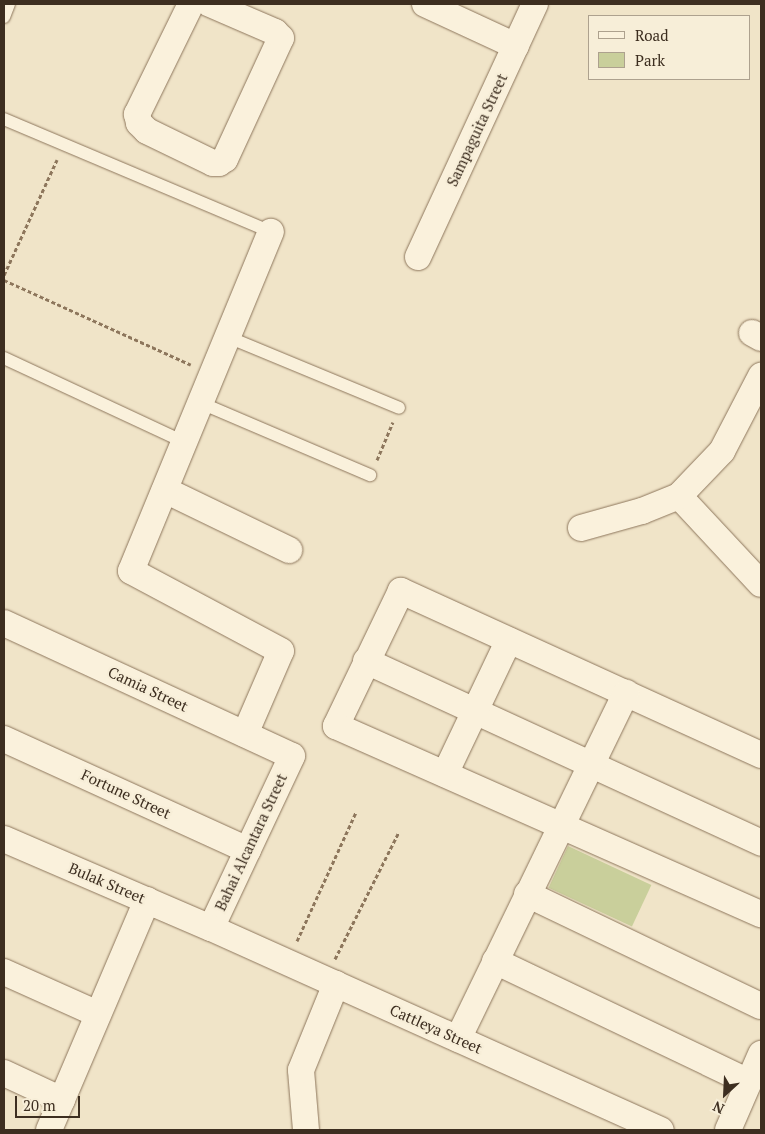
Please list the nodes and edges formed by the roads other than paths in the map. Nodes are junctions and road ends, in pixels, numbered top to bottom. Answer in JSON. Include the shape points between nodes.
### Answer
{"nodes":[{"id":1,"x":9,"y":4,"type":"edge"},
{"id":2,"x":191,"y":4,"type":"edge"},
{"id":3,"x":210,"y":4,"type":"edge"},
{"id":4,"x":425,"y":4,"type":"edge"},
{"id":5,"x":535,"y":4,"type":"edge"},
{"id":6,"x":4,"y":17,"type":"edge"},
{"id":7,"x":516,"y":46,"type":"junction"},
{"id":8,"x":4,"y":119,"type":"edge"},
{"id":9,"x":271,"y":232,"type":"joint"},
{"id":10,"x":418,"y":257,"type":"dead end"},
{"id":11,"x":228,"y":338,"type":"junction"},
{"id":12,"x":4,"y":358,"type":"edge"},
{"id":13,"x":761,"y":376,"type":"edge"},
{"id":14,"x":201,"y":403,"type":"junction"},
{"id":15,"x":399,"y":408,"type":"road end"},
{"id":16,"x":184,"y":442,"type":"junction"},
{"id":17,"x":370,"y":476,"type":"road end"},
{"id":18,"x":165,"y":490,"type":"junction"},
{"id":19,"x":679,"y":496,"type":"junction"},
{"id":20,"x":581,"y":528,"type":"dead end"},
{"id":21,"x":289,"y":550,"type":"dead end"},
{"id":22,"x":761,"y":584,"type":"edge"},
{"id":23,"x":4,"y":623,"type":"edge"},
{"id":24,"x":509,"y":640,"type":"junction"},
{"id":25,"x":366,"y":661,"type":"junction"},
{"id":26,"x":626,"y":693,"type":"junction"},
{"id":27,"x":475,"y":711,"type":"junction"},
{"id":28,"x":245,"y":734,"type":"junction"},
{"id":29,"x":4,"y":739,"type":"edge"},
{"id":30,"x":761,"y":755,"type":"edge"},
{"id":31,"x":292,"y":756,"type":"joint"},
{"id":32,"x":591,"y":764,"type":"junction"},
{"id":33,"x":445,"y":774,"type":"junction"},
{"id":34,"x":560,"y":826,"type":"junction"},
{"id":35,"x":4,"y":839,"type":"edge"},
{"id":36,"x":761,"y":843,"type":"edge"},
{"id":37,"x":248,"y":850,"type":"junction"},
{"id":38,"x":527,"y":894,"type":"junction"},
{"id":39,"x":147,"y":900,"type":"junction"},
{"id":40,"x":761,"y":914,"type":"edge"},
{"id":41,"x":210,"y":928,"type":"junction"},
{"id":42,"x":495,"y":961,"type":"junction"},
{"id":43,"x":4,"y":972,"type":"edge"},
{"id":44,"x":330,"y":982,"type":"junction"},
{"id":45,"x":761,"y":1006,"type":"edge"},
{"id":46,"x":98,"y":1014,"type":"junction"},
{"id":47,"x":458,"y":1039,"type":"junction"},
{"id":48,"x":761,"y":1054,"type":"edge"},
{"id":49,"x":4,"y":1073,"type":"edge"},
{"id":50,"x":749,"y":1082,"type":"junction"},
{"id":51,"x":62,"y":1100,"type":"junction"},
{"id":52,"x":49,"y":1130,"type":"edge"},
{"id":53,"x":306,"y":1130,"type":"edge"},
{"id":54,"x":662,"y":1130,"type":"edge"},
{"id":55,"x":728,"y":1130,"type":"edge"}],
"edges":[{"from":1,"to":6,"type":"lane"},
{"from":2,"to":3,"type":"street","via":[[137,114],[139,123],[147,131],[213,163],[220,163],[226,159],[282,38]]},
{"from":4,"to":7,"type":"street"},
{"from":5,"to":7,"type":"street","name":"Sampaguita Street"},
{"from":7,"to":10,"type":"street","name":"Sampaguita Street"},
{"from":8,"to":9,"type":"lane"},
{"from":9,"to":11,"type":"street"},
{"from":11,"to":14,"type":"street"},
{"from":11,"to":15,"type":"lane"},
{"from":12,"to":16,"type":"lane"},
{"from":13,"to":19,"type":"street","via":[[722,451]]},
{"from":14,"to":16,"type":"street"},
{"from":14,"to":17,"type":"lane"},
{"from":16,"to":18,"type":"street"},
{"from":18,"to":21,"type":"street"},
{"from":18,"to":28,"type":"street","via":[[131,571],[282,651]]},
{"from":19,"to":20,"type":"street","via":[[642,511]]},
{"from":19,"to":22,"type":"street"},
{"from":23,"to":28,"type":"street","name":"Camia Street"},
{"from":24,"to":25,"type":"street","via":[[401,591]]},
{"from":24,"to":26,"type":"street"},
{"from":24,"to":27,"type":"street"},
{"from":25,"to":27,"type":"street"},
{"from":25,"to":33,"type":"street","via":[[336,726]]},
{"from":26,"to":30,"type":"street"},
{"from":26,"to":32,"type":"street"},
{"from":27,"to":32,"type":"street"},
{"from":27,"to":33,"type":"street"},
{"from":28,"to":31,"type":"street","name":"Camia Street"},
{"from":29,"to":37,"type":"street","name":"Fortune Street"},
{"from":31,"to":37,"type":"street","name":"Bahai Alcantara Street"},
{"from":32,"to":34,"type":"street"},
{"from":32,"to":36,"type":"street"},
{"from":33,"to":34,"type":"street"},
{"from":34,"to":38,"type":"street"},
{"from":34,"to":40,"type":"street"},
{"from":35,"to":39,"type":"street","name":"Bulak Street"},
{"from":37,"to":41,"type":"street","name":"Bahai Alcantara Street"},
{"from":38,"to":42,"type":"street"},
{"from":38,"to":45,"type":"street"},
{"from":39,"to":41,"type":"street","name":"Bulak Street"},
{"from":39,"to":46,"type":"street"},
{"from":41,"to":44,"type":"street","name":"Cattleya Street"},
{"from":42,"to":47,"type":"street"},
{"from":42,"to":50,"type":"street"},
{"from":43,"to":46,"type":"street"},
{"from":44,"to":47,"type":"street","name":"Cattleya Street"},
{"from":44,"to":53,"type":"street","via":[[302,1070]]},
{"from":46,"to":51,"type":"street"},
{"from":47,"to":54,"type":"street","name":"Cattleya Street"},
{"from":48,"to":50,"type":"street"},
{"from":49,"to":51,"type":"street"},
{"from":50,"to":55,"type":"street"},
{"from":51,"to":52,"type":"street"}]}
